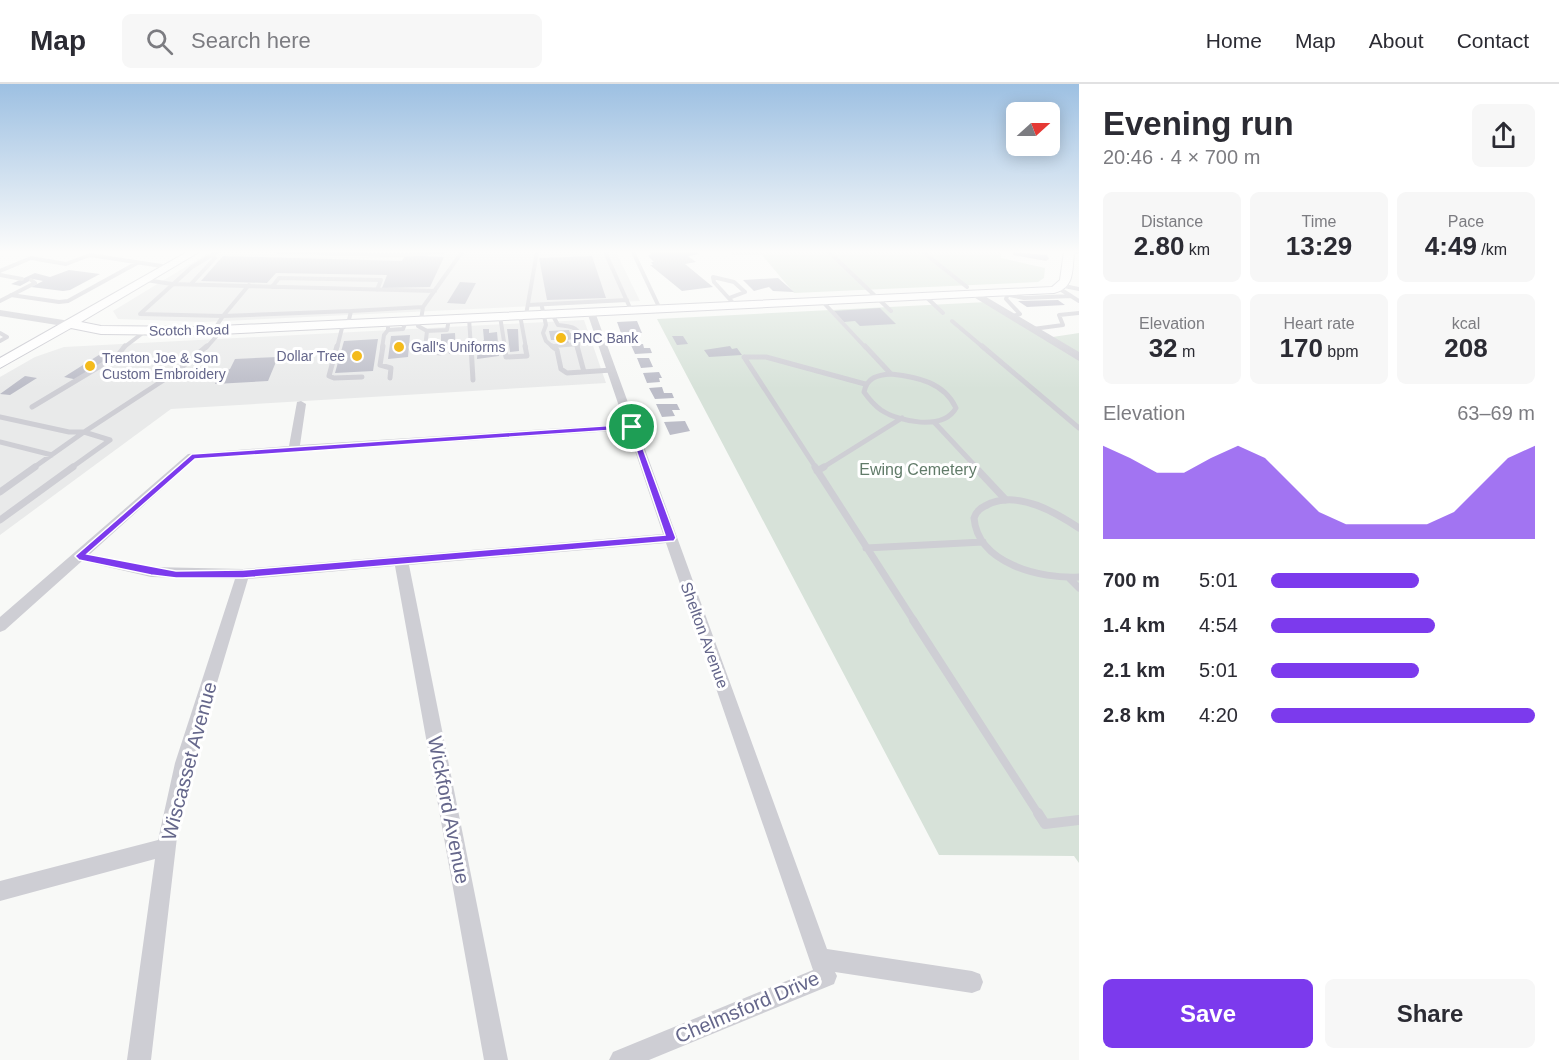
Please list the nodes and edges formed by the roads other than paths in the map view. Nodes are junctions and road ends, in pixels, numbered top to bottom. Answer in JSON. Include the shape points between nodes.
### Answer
{"nodes":[{"id":1,"x":35,"y":298,"type":"edge"},
{"id":2,"x":74,"y":298,"type":"edge"},
{"id":3,"x":116,"y":298,"type":"edge"},
{"id":4,"x":158,"y":298,"type":"edge"},
{"id":5,"x":238,"y":298,"type":"edge"},
{"id":6,"x":431,"y":298,"type":"edge"},
{"id":7,"x":528,"y":298,"type":"edge"},
{"id":8,"x":626,"y":298,"type":"edge"},
{"id":9,"x":655,"y":298,"type":"edge"},
{"id":10,"x":729,"y":298,"type":"edge"},
{"id":11,"x":737,"y":298,"type":"edge"},
{"id":12,"x":877,"y":298,"type":"junction"},
{"id":13,"x":888,"y":298,"type":"edge"},
{"id":14,"x":927,"y":298,"type":"edge"},
{"id":15,"x":984,"y":298,"type":"edge"},
{"id":16,"x":1005,"y":298,"type":"edge"},
{"id":17,"x":732,"y":301,"type":"junction"},
{"id":18,"x":822,"y":301,"type":"junction"},
{"id":19,"x":629,"y":305,"type":"junction"},
{"id":20,"x":660,"y":309,"type":"junction"},
{"id":21,"x":351,"y":311,"type":"junction"},
{"id":22,"x":891,"y":311,"type":"dead end"},
{"id":23,"x":0,"y":312,"type":"edge"},
{"id":24,"x":525,"y":312,"type":"junction"},
{"id":25,"x":546,"y":312,"type":"junction"},
{"id":26,"x":591,"y":312,"type":"junction"},
{"id":27,"x":943,"y":312,"type":"dead end"},
{"id":28,"x":1079,"y":313,"type":"edge"},
{"id":29,"x":223,"y":316,"type":"junction"},
{"id":30,"x":500,"y":316,"type":"junction"},
{"id":31,"x":1013,"y":316,"type":"junction"},
{"id":32,"x":469,"y":318,"type":"junction"},
{"id":33,"x":419,"y":320,"type":"junction"},
{"id":34,"x":952,"y":321,"type":"dead end"},
{"id":35,"x":70,"y":324,"type":"junction"},
{"id":36,"x":345,"y":324,"type":"junction"},
{"id":37,"x":389,"y":326,"type":"junction"},
{"id":38,"x":1033,"y":329,"type":"junction"},
{"id":39,"x":218,"y":330,"type":"junction"},
{"id":40,"x":144,"y":332,"type":"junction"},
{"id":41,"x":0,"y":333,"type":"edge"},
{"id":42,"x":0,"y":341,"type":"edge"},
{"id":43,"x":579,"y":344,"type":"junction"},
{"id":44,"x":554,"y":346,"type":"junction"},
{"id":45,"x":440,"y":353,"type":"dead end"},
{"id":46,"x":1079,"y":357,"type":"edge"},
{"id":47,"x":0,"y":364,"type":"edge"},
{"id":48,"x":612,"y":370,"type":"junction"},
{"id":49,"x":584,"y":372,"type":"junction"},
{"id":50,"x":891,"y":374,"type":"junction"},
{"id":51,"x":362,"y":377,"type":"dead end"},
{"id":52,"x":390,"y":378,"type":"dead end"},
{"id":53,"x":473,"y":380,"type":"dead end"},
{"id":54,"x":865,"y":384,"type":"junction"},
{"id":55,"x":301,"y":404,"type":"dead end"},
{"id":56,"x":32,"y":406,"type":"dead end"},
{"id":57,"x":0,"y":417,"type":"edge"},
{"id":58,"x":902,"y":418,"type":"junction"},
{"id":59,"x":934,"y":422,"type":"junction"},
{"id":60,"x":632,"y":427,"type":"junction"},
{"id":61,"x":1079,"y":428,"type":"edge"},
{"id":62,"x":84,"y":432,"type":"junction"},
{"id":63,"x":0,"y":442,"type":"edge"},
{"id":64,"x":294,"y":450,"type":"junction"},
{"id":65,"x":52,"y":455,"type":"junction"},
{"id":66,"x":817,"y":471,"type":"junction"},
{"id":67,"x":0,"y":492,"type":"edge"},
{"id":68,"x":1006,"y":501,"type":"junction"},
{"id":69,"x":0,"y":520,"type":"edge"},
{"id":70,"x":1079,"y":528,"type":"edge"},
{"id":71,"x":671,"y":538,"type":"junction"},
{"id":72,"x":983,"y":542,"type":"junction"},
{"id":73,"x":866,"y":548,"type":"junction"},
{"id":74,"x":79,"y":556,"type":"junction"},
{"id":75,"x":401,"y":560,"type":"junction"},
{"id":76,"x":243,"y":574,"type":"junction"},
{"id":77,"x":1079,"y":577,"type":"edge"},
{"id":78,"x":1070,"y":579,"type":"junction"},
{"id":79,"x":1079,"y":588,"type":"edge"},
{"id":80,"x":0,"y":626,"type":"edge"},
{"id":81,"x":1079,"y":820,"type":"edge"},
{"id":82,"x":166,"y":847,"type":"junction"},
{"id":83,"x":0,"y":891,"type":"edge"},
{"id":84,"x":820,"y":959,"type":"junction"},
{"id":85,"x":972,"y":982,"type":"dead end"},
{"id":86,"x":139,"y":1060,"type":"edge"},
{"id":87,"x":496,"y":1060,"type":"edge"},
{"id":88,"x":621,"y":1060,"type":"edge"}],
"edges":[{"from":1,"to":2,"type":"lane","via":[[68,301]]},
{"from":3,"to":35,"type":"main road"},
{"from":4,"to":29,"type":"lane","via":[[140,314]]},
{"from":5,"to":29,"type":"lane"},
{"from":6,"to":33,"type":"lane"},
{"from":7,"to":24,"type":"lane"},
{"from":8,"to":19,"type":"lane"},
{"from":9,"to":20,"type":"lane"},
{"from":10,"to":17,"type":"lane"},
{"from":11,"to":17,"type":"lane"},
{"from":12,"to":13,"type":"main road","name":"Scotch Road"},
{"from":12,"to":18,"type":"main road","name":"Scotch Road"},
{"from":12,"to":22,"type":"lane"},
{"from":14,"to":27,"type":"lane"},
{"from":15,"to":31,"type":"street"},
{"from":16,"to":31,"type":"lane","via":[[1020,314]]},
{"from":17,"to":18,"type":"main road","name":"Scotch Road"},
{"from":17,"to":20,"type":"main road","name":"Scotch Road"},
{"from":18,"to":50,"type":"lane"},
{"from":19,"to":20,"type":"main road","name":"Scotch Road"},
{"from":19,"to":24,"type":"lane"},
{"from":19,"to":26,"type":"main road","name":"Scotch Road"},
{"from":21,"to":29,"type":"lane"},
{"from":21,"to":33,"type":"lane"},
{"from":21,"to":36,"type":"lane"},
{"from":23,"to":35,"type":"street"},
{"from":24,"to":25,"type":"main road","name":"Scotch Road"},
{"from":24,"to":30,"type":"main road","name":"Scotch Road"},
{"from":24,"to":30,"type":"lane","via":[[527,356],[506,357]]},
{"from":25,"to":26,"type":"main road","name":"Scotch Road"},
{"from":25,"to":43,"type":"lane","via":[[558,325],[579,330]]},
{"from":25,"to":44,"type":"lane","via":[[543,333]]},
{"from":26,"to":48,"type":"street","name":"Shelton Avenue"},
{"from":28,"to":38,"type":"lane","via":[[1059,315],[1063,325]]},
{"from":29,"to":39,"type":"lane"},
{"from":30,"to":32,"type":"main road","name":"Scotch Road"},
{"from":31,"to":38,"type":"street"},
{"from":32,"to":33,"type":"main road","name":"Scotch Road"},
{"from":32,"to":53,"type":"lane"},
{"from":33,"to":37,"type":"main road","name":"Scotch Road"},
{"from":33,"to":45,"type":"lane","via":[[425,351]]},
{"from":34,"to":61,"type":"lane"},
{"from":35,"to":40,"type":"main road","name":"Scotch Road"},
{"from":35,"to":47,"type":"main road"},
{"from":36,"to":37,"type":"main road","name":"Scotch Road"},
{"from":36,"to":39,"type":"main road","name":"Scotch Road"},
{"from":36,"to":51,"type":"lane","via":[[329,376]]},
{"from":37,"to":52,"type":"lane","via":[[380,365],[391,368]]},
{"from":38,"to":46,"type":"street"},
{"from":39,"to":40,"type":"main road","name":"Scotch Road"},
{"from":39,"to":62,"type":"lane","via":[[212,344]]},
{"from":40,"to":56,"type":"lane","via":[[117,356]]},
{"from":41,"to":42,"type":"lane","via":[[7,337]]},
{"from":43,"to":44,"type":"lane"},
{"from":43,"to":49,"type":"lane","via":[[576,349]]},
{"from":44,"to":49,"type":"lane","via":[[561,369],[567,373]]},
{"from":48,"to":49,"type":"lane"},
{"from":48,"to":60,"type":"street","name":"Shelton Avenue"},
{"from":50,"to":54,"type":"lane","via":[[880,375]]},
{"from":50,"to":59,"type":"lane","via":[[921,379],[946,392],[956,408],[952,415]]},
{"from":54,"to":58,"type":"lane","via":[[868,399]]},
{"from":54,"to":66,"type":"lane","via":[[766,357],[744,357]]},
{"from":55,"to":64,"type":"street"},
{"from":57,"to":62,"type":"lane"},
{"from":58,"to":59,"type":"lane"},
{"from":58,"to":66,"type":"lane"},
{"from":59,"to":68,"type":"lane"},
{"from":60,"to":64,"type":"street"},
{"from":60,"to":71,"type":"street","name":"Shelton Avenue"},
{"from":62,"to":65,"type":"lane"},
{"from":62,"to":69,"type":"lane","via":[[110,440]]},
{"from":63,"to":65,"type":"lane"},
{"from":64,"to":74,"type":"street","via":[[192,456]]},
{"from":65,"to":67,"type":"lane"},
{"from":66,"to":73,"type":"lane"},
{"from":68,"to":70,"type":"lane","via":[[1045,508]]},
{"from":68,"to":72,"type":"lane","via":[[990,502],[979,508],[974,517],[975,529]]},
{"from":71,"to":75,"type":"street"},
{"from":71,"to":84,"type":"street","name":"Shelton Avenue"},
{"from":72,"to":73,"type":"lane"},
{"from":72,"to":78,"type":"lane","via":[[1004,559],[1032,572]]},
{"from":73,"to":81,"type":"lane","via":[[1045,824]]},
{"from":74,"to":76,"type":"street","via":[[151,572]]},
{"from":74,"to":80,"type":"street"},
{"from":75,"to":76,"type":"street"},
{"from":75,"to":87,"type":"street","name":"Wickford Avenue"},
{"from":76,"to":82,"type":"street","name":"Wiscasset Avenue","via":[[184,763]]},
{"from":77,"to":78,"type":"lane"},
{"from":78,"to":79,"type":"lane"},
{"from":82,"to":83,"type":"street"},
{"from":82,"to":86,"type":"street","name":"Wiscasset Avenue"},
{"from":84,"to":85,"type":"street"},
{"from":84,"to":88,"type":"street","name":"Chelmsford Drive","via":[[826,976]]}]}
